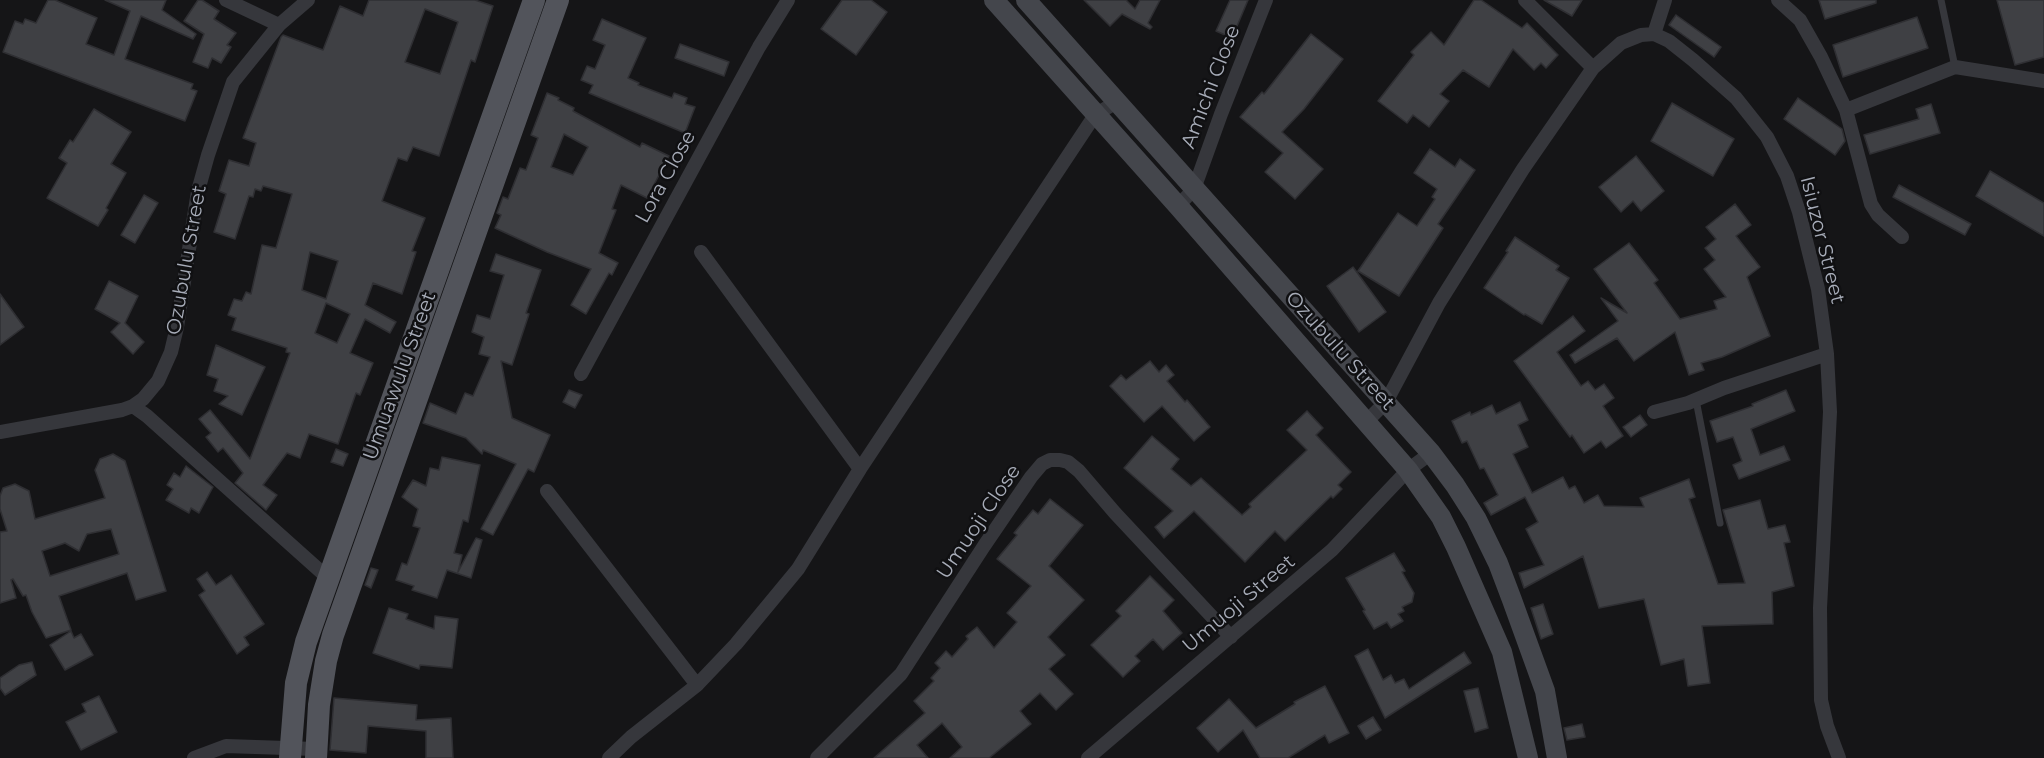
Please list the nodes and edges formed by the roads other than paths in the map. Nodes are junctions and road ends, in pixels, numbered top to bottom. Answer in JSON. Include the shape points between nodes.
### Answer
{"nodes":[{"id":1,"x":226,"y":0,"type":"edge"},
{"id":2,"x":308,"y":0,"type":"edge"},
{"id":3,"x":534,"y":0,"type":"edge"},
{"id":4,"x":558,"y":0,"type":"edge"},
{"id":5,"x":788,"y":0,"type":"edge"},
{"id":6,"x":994,"y":0,"type":"edge"},
{"id":7,"x":1026,"y":0,"type":"edge"},
{"id":8,"x":1266,"y":0,"type":"edge"},
{"id":9,"x":1525,"y":0,"type":"edge"},
{"id":10,"x":1665,"y":0,"type":"edge"},
{"id":11,"x":1778,"y":0,"type":"edge"},
{"id":12,"x":1941,"y":0,"type":"edge"},
{"id":13,"x":279,"y":25,"type":"junction"},
{"id":14,"x":1654,"y":34,"type":"junction"},
{"id":15,"x":1955,"y":67,"type":"junction"},
{"id":16,"x":1593,"y":68,"type":"junction"},
{"id":17,"x":2044,"y":81,"type":"edge"},
{"id":18,"x":1118,"y":102,"type":"junction"},
{"id":19,"x":1846,"y":110,"type":"junction"},
{"id":20,"x":1095,"y":115,"type":"junction"},
{"id":21,"x":1194,"y":189,"type":"junction"},
{"id":22,"x":1178,"y":206,"type":"junction"},
{"id":23,"x":1902,"y":237,"type":"dead end"},
{"id":24,"x":701,"y":252,"type":"dead end"},
{"id":25,"x":1827,"y":354,"type":"junction"},
{"id":26,"x":580,"y":375,"type":"dead end"},
{"id":27,"x":1696,"y":400,"type":"junction"},
{"id":28,"x":1386,"y":402,"type":"junction"},
{"id":29,"x":133,"y":406,"type":"junction"},
{"id":30,"x":1654,"y":412,"type":"dead end"},
{"id":31,"x":1366,"y":422,"type":"junction"},
{"id":32,"x":0,"y":432,"type":"edge"},
{"id":33,"x":1431,"y":453,"type":"junction"},
{"id":34,"x":860,"y":469,"type":"junction"},
{"id":35,"x":1408,"y":470,"type":"junction"},
{"id":36,"x":547,"y":491,"type":"dead end"},
{"id":37,"x":1720,"y":523,"type":"dead end"},
{"id":38,"x":328,"y":578,"type":"junction"},
{"id":39,"x":1231,"y":637,"type":"junction"},
{"id":40,"x":697,"y":685,"type":"junction"},
{"id":41,"x":290,"y":753,"type":"edge"},
{"id":42,"x":315,"y":754,"type":"edge"},
{"id":43,"x":194,"y":758,"type":"edge"},
{"id":44,"x":609,"y":758,"type":"edge"},
{"id":45,"x":817,"y":758,"type":"edge"},
{"id":46,"x":1088,"y":758,"type":"edge"},
{"id":47,"x":1528,"y":758,"type":"edge"},
{"id":48,"x":1557,"y":758,"type":"edge"},
{"id":49,"x":1839,"y":758,"type":"edge"}],
"edges":[{"from":1,"to":13,"type":"street"},
{"from":2,"to":13,"type":"street","name":"Ozubulu Street"},
{"from":3,"to":38,"type":"main road","name":"Umuawulu Street"},
{"from":4,"to":42,"type":"main road","name":"Umuawulu Street","via":[[333,635],[319,705]]},
{"from":5,"to":26,"type":"street","name":"Lora Close"},
{"from":6,"to":20,"type":"main road","name":"Ozubulu Street"},
{"from":7,"to":18,"type":"main road","name":"Ozubulu Street"},
{"from":8,"to":21,"type":"street","name":"Amichi Close"},
{"from":9,"to":16,"type":"street"},
{"from":10,"to":14,"type":"street"},
{"from":11,"to":19,"type":"street","via":[[1800,20]]},
{"from":12,"to":15,"type":"lane"},
{"from":13,"to":29,"type":"street","name":"Ozubulu Street","via":[[233,82],[198,191],[171,352],[151,391]]},
{"from":14,"to":16,"type":"street","via":[[1621,44]]},
{"from":14,"to":25,"type":"street","name":"Isiuzor Street","via":[[1669,41],[1736,98],[1767,137],[1787,176],[1799,212],[1818,289]]},
{"from":15,"to":17,"type":"street"},
{"from":15,"to":19,"type":"street"},
{"from":16,"to":28,"type":"street","via":[[1523,169],[1439,303]]},
{"from":18,"to":20,"type":"street"},
{"from":18,"to":21,"type":"main road","name":"Ozubulu Street"},
{"from":19,"to":23,"type":"street","via":[[1871,204]]},
{"from":20,"to":22,"type":"main road","name":"Ozubulu Street"},
{"from":20,"to":34,"type":"street"},
{"from":21,"to":22,"type":"street"},
{"from":21,"to":28,"type":"main road","name":"Ozubulu Street"},
{"from":22,"to":31,"type":"main road","name":"Ozubulu Street"},
{"from":24,"to":34,"type":"street"},
{"from":25,"to":27,"type":"street"},
{"from":25,"to":49,"type":"street","name":"Isiuzor Street","via":[[1830,412],[1820,608],[1821,700]]},
{"from":27,"to":30,"type":"street"},
{"from":27,"to":37,"type":"lane"},
{"from":28,"to":31,"type":"street"},
{"from":28,"to":33,"type":"main road","name":"Ozubulu Street"},
{"from":29,"to":32,"type":"street","name":"Ozubulu Street"},
{"from":29,"to":38,"type":"street"},
{"from":31,"to":35,"type":"main road","name":"Ozubulu Street"},
{"from":33,"to":35,"type":"street","name":"Umuoji Street"},
{"from":33,"to":48,"type":"main road","name":"Ozubulu Street","via":[[1476,518],[1498,563],[1545,691]]},
{"from":34,"to":40,"type":"street","via":[[798,569]]},
{"from":35,"to":39,"type":"street","name":"Umuoji Street","via":[[1332,550]]},
{"from":35,"to":47,"type":"main road","name":"Ozubulu Street","via":[[1441,517],[1502,652]]},
{"from":36,"to":40,"type":"street"},
{"from":38,"to":41,"type":"main road","name":"Umuawulu Street","via":[[297,683]]},
{"from":39,"to":45,"type":"street","name":"Umuoji Close","via":[[1078,471],[1068,462],[1050,460],[1031,477],[901,674]]},
{"from":39,"to":46,"type":"street","name":"Umuoji Street"},
{"from":40,"to":44,"type":"street"},
{"from":41,"to":42,"type":"street"},
{"from":41,"to":43,"type":"street","via":[[248,745],[226,746]]}]}
